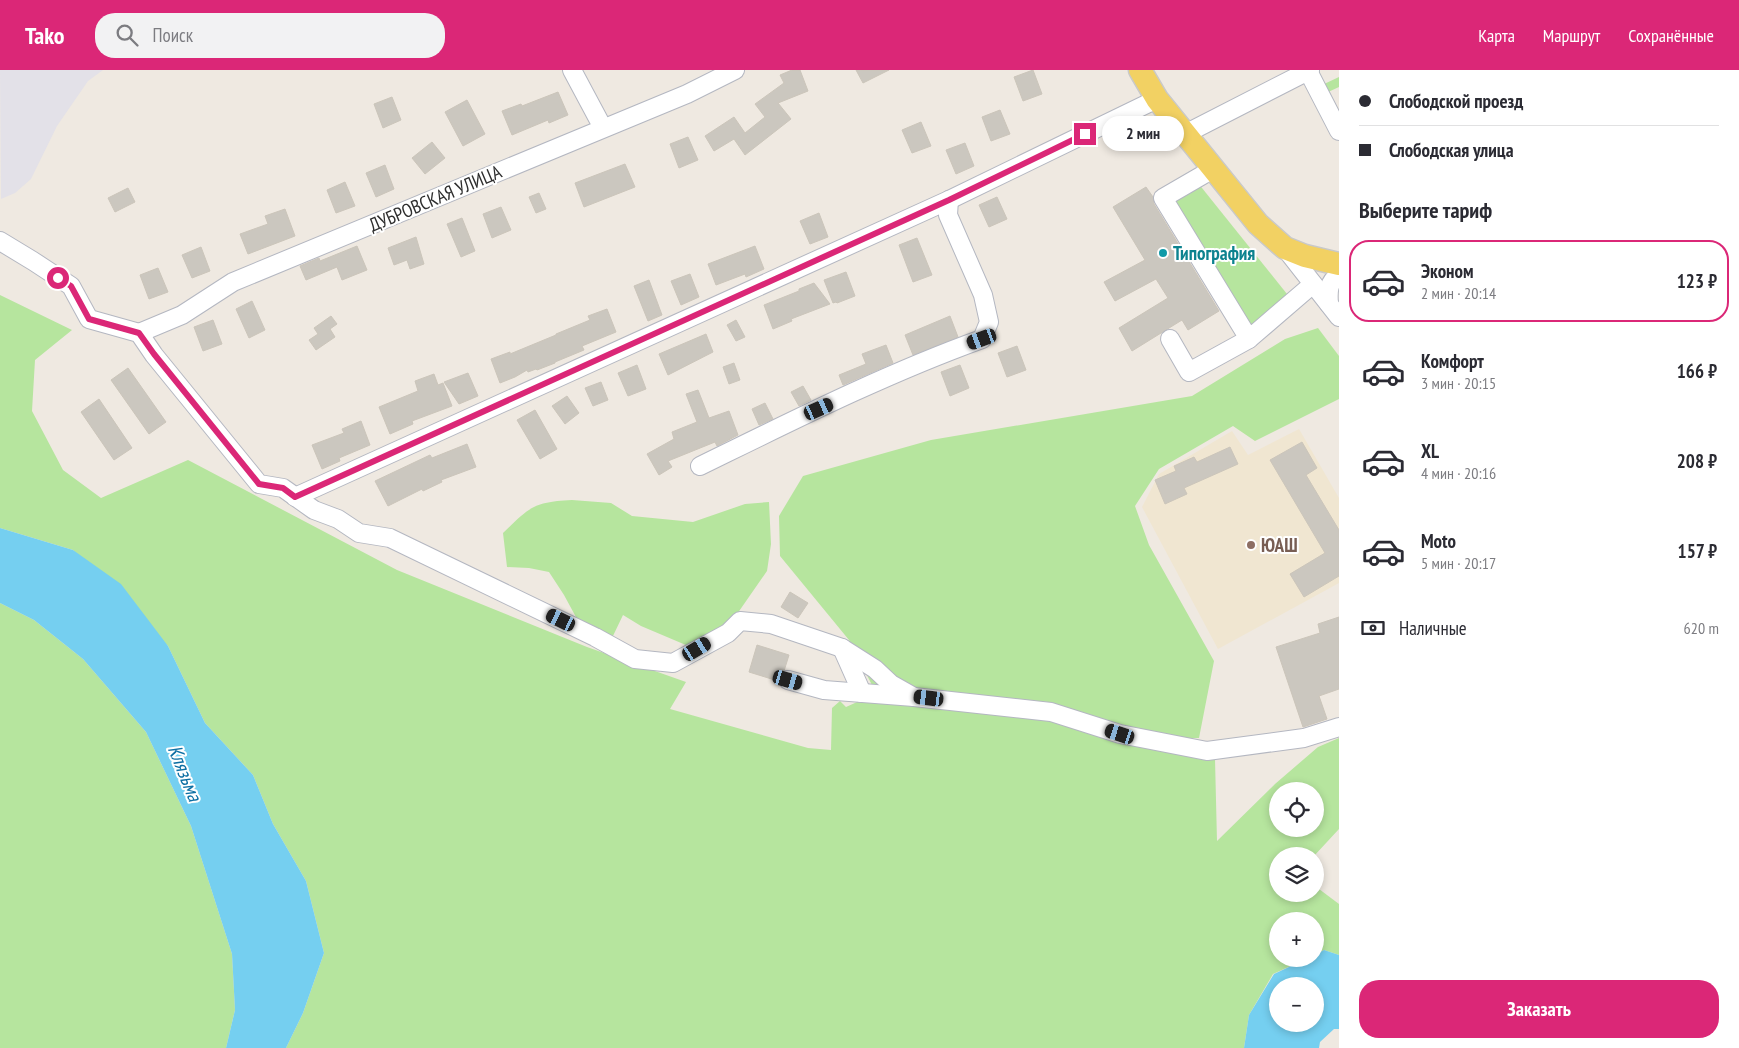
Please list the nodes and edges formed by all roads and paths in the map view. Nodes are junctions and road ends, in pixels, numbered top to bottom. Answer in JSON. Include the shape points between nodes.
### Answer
{"nodes":[{"id":1,"x":572,"y":70,"type":"edge"},
{"id":2,"x":735,"y":70,"type":"edge"},
{"id":3,"x":1140,"y":70,"type":"edge"},
{"id":4,"x":1309,"y":71,"type":"edge"},
{"id":5,"x":1157,"y":99,"type":"junction"},
{"id":6,"x":603,"y":128,"type":"junction"},
{"id":7,"x":1339,"y":131,"type":"edge"},
{"id":8,"x":1186,"y":134,"type":"junction"},
{"id":9,"x":1213,"y":169,"type":"junction"},
{"id":10,"x":949,"y":200,"type":"junction"},
{"id":11,"x":0,"y":241,"type":"edge"},
{"id":12,"x":1285,"y":248,"type":"junction"},
{"id":13,"x":1339,"y":264,"type":"edge"},
{"id":14,"x":1339,"y":276,"type":"edge"},
{"id":15,"x":1313,"y":284,"type":"junction"},
{"id":16,"x":1334,"y":310,"type":"edge"},
{"id":17,"x":139,"y":333,"type":"junction"},
{"id":18,"x":1170,"y":339,"type":"dead end"},
{"id":19,"x":1249,"y":339,"type":"junction"},
{"id":20,"x":700,"y":466,"type":"dead end"},
{"id":21,"x":295,"y":497,"type":"junction"},
{"id":22,"x":842,"y":648,"type":"junction"},
{"id":23,"x":788,"y":680,"type":"dead end"},
{"id":24,"x":862,"y":693,"type":"junction"},
{"id":25,"x":914,"y":697,"type":"junction"},
{"id":26,"x":1339,"y":727,"type":"edge"}],
"edges":[{"from":1,"to":6,"type":"street"},
{"from":2,"to":6,"type":"street","name":"ДУБРОВСКАЯ УЛИЦА","via":[[687,94]]},
{"from":3,"to":5,"type":"main road"},
{"from":4,"to":7,"type":"street"},
{"from":4,"to":8,"type":"street"},
{"from":5,"to":8,"type":"main road"},
{"from":5,"to":10,"type":"street"},
{"from":6,"to":17,"type":"street","name":"ДУБРОВСКАЯ УЛИЦА","via":[[233,282],[182,315]]},
{"from":8,"to":9,"type":"main road"},
{"from":9,"to":12,"type":"main road","via":[[1258,224]]},
{"from":9,"to":19,"type":"street","via":[[1163,198]]},
{"from":10,"to":20,"type":"street","via":[[948,215],[983,294],[989,322],[982,339],[801,417]]},
{"from":10,"to":21,"type":"street"},
{"from":11,"to":17,"type":"street","via":[[71,286],[89,319]]},
{"from":12,"to":13,"type":"main road"},
{"from":12,"to":15,"type":"street"},
{"from":14,"to":16,"type":"street","via":[[1329,289]]},
{"from":15,"to":16,"type":"street"},
{"from":15,"to":19,"type":"street"},
{"from":17,"to":21,"type":"street","via":[[259,484],[283,488]]},
{"from":18,"to":19,"type":"street","via":[[1189,372]]},
{"from":21,"to":22,"type":"street","via":[[359,533],[390,538],[635,659],[673,663],[728,632],[740,620],[771,624]]},
{"from":22,"to":24,"type":"street"},
{"from":22,"to":25,"type":"street"},
{"from":23,"to":24,"type":"street","via":[[824,690]]},
{"from":24,"to":25,"type":"street"},
{"from":25,"to":26,"type":"street","via":[[1051,712],[1120,734],[1207,751],[1304,738]]}]}
